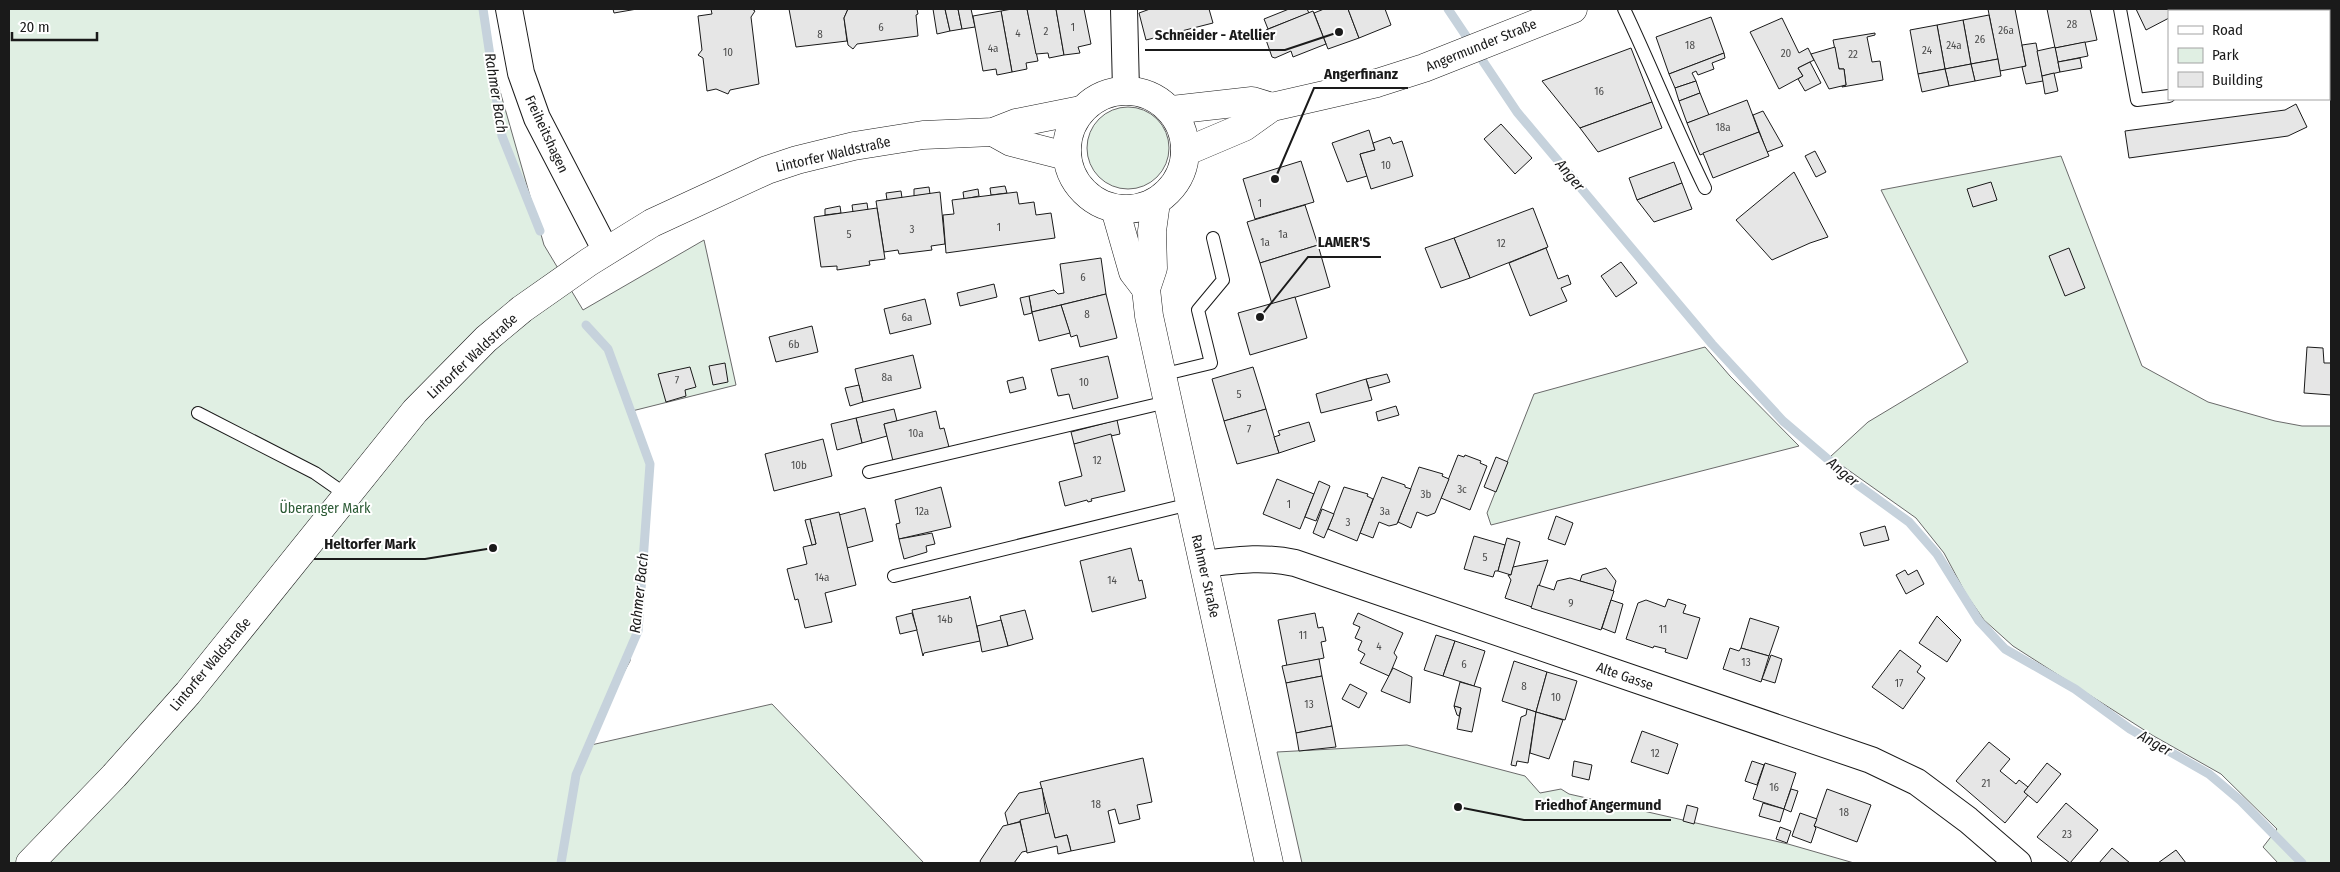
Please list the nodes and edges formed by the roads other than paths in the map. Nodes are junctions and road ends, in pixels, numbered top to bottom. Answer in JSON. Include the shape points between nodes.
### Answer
{"nodes":[{"id":1,"x":509,"y":9,"type":"edge"},
{"id":2,"x":1124,"y":9,"type":"edge"},
{"id":3,"x":1573,"y":9,"type":"edge"},
{"id":4,"x":1624,"y":9,"type":"edge"},
{"id":5,"x":2120,"y":9,"type":"edge"},
{"id":6,"x":1126,"y":90,"type":"junction"},
{"id":7,"x":2168,"y":96,"type":"edge"},
{"id":8,"x":1272,"y":107,"type":"junction"},
{"id":9,"x":1081,"y":110,"type":"junction"},
{"id":10,"x":1172,"y":110,"type":"junction"},
{"id":11,"x":992,"y":132,"type":"junction"},
{"id":12,"x":1186,"y":152,"type":"junction"},
{"id":13,"x":1066,"y":156,"type":"junction"},
{"id":14,"x":1705,"y":188,"type":"dead end"},
{"id":15,"x":1156,"y":202,"type":"junction"},
{"id":16,"x":1115,"y":209,"type":"junction"},
{"id":17,"x":1213,"y":238,"type":"dead end"},
{"id":18,"x":606,"y":251,"type":"junction"},
{"id":19,"x":1146,"y":288,"type":"junction"},
{"id":20,"x":1161,"y":375,"type":"junction"},
{"id":21,"x":1167,"y":402,"type":"junction"},
{"id":22,"x":198,"y":413,"type":"dead end"},
{"id":23,"x":869,"y":472,"type":"dead end"},
{"id":24,"x":348,"y":496,"type":"junction"},
{"id":25,"x":1190,"y":504,"type":"junction"},
{"id":26,"x":1204,"y":564,"type":"junction"},
{"id":27,"x":894,"y":576,"type":"dead end"},
{"id":28,"x":30,"y":863,"type":"edge"},
{"id":29,"x":1269,"y":863,"type":"edge"},
{"id":30,"x":2018,"y":863,"type":"edge"}],
"edges":[{"from":1,"to":18,"type":"street","name":"Freiheitshagen","via":[[521,73],[537,118]]},
{"from":2,"to":6,"type":"street"},
{"from":3,"to":8,"type":"main road","name":"Angermunder Straße","via":[[1424,68],[1377,83]]},
{"from":4,"to":14,"type":"lane"},
{"from":5,"to":7,"type":"lane","via":[[2137,100]]},
{"from":6,"to":9,"type":"main road","via":[[1109,92]]},
{"from":6,"to":10,"type":"main road","via":[[1145,93]]},
{"from":8,"to":10,"type":"main road","name":"Angermunder Straße","via":[[1252,101]]},
{"from":8,"to":12,"type":"main road","name":"Angermunder Straße","via":[[1244,127]]},
{"from":9,"to":11,"type":"main road","name":"Lintorfer Waldstraße","via":[[1016,123]]},
{"from":9,"to":13,"type":"main road","via":[[1072,124]]},
{"from":10,"to":12,"type":"main road","via":[[1182,128]]},
{"from":11,"to":13,"type":"main road","via":[[1011,142]]},
{"from":11,"to":18,"type":"main road","name":"Lintorfer Waldstraße","via":[[922,135],[854,146],[797,160],[724,188],[652,223]]},
{"from":12,"to":15,"type":"main road","via":[[1183,168],[1175,183]]},
{"from":13,"to":16,"type":"main road","via":[[1072,177],[1085,193]]},
{"from":15,"to":16,"type":"main road","via":[[1137,208]]},
{"from":15,"to":19,"type":"main road","name":"Rahmer Straße","via":[[1152,231],[1153,268]]},
{"from":16,"to":19,"type":"main road","via":[[1133,272]]},
{"from":17,"to":20,"type":"lane","via":[[1223,280],[1198,310],[1211,363]]},
{"from":18,"to":24,"type":"main road","name":"Lintorfer Waldstraße","via":[[522,309],[486,339],[415,411]]},
{"from":19,"to":20,"type":"main road","name":"Rahmer Straße","via":[[1148,316]]},
{"from":20,"to":21,"type":"main road","name":"Rahmer Straße"},
{"from":21,"to":23,"type":"lane"},
{"from":21,"to":25,"type":"main road","name":"Rahmer Straße"},
{"from":22,"to":24,"type":"lane","via":[[315,473]]},
{"from":24,"to":28,"type":"main road","name":"Lintorfer Waldstraße","via":[[188,693]]},
{"from":25,"to":26,"type":"main road","name":"Rahmer Straße"},
{"from":25,"to":27,"type":"lane"},
{"from":26,"to":29,"type":"main road","name":"Rahmer Straße"},
{"from":26,"to":30,"type":"street","name":"Alte Gasse","via":[[1249,558],[1295,563],[1871,760],[1917,782]]}]}
